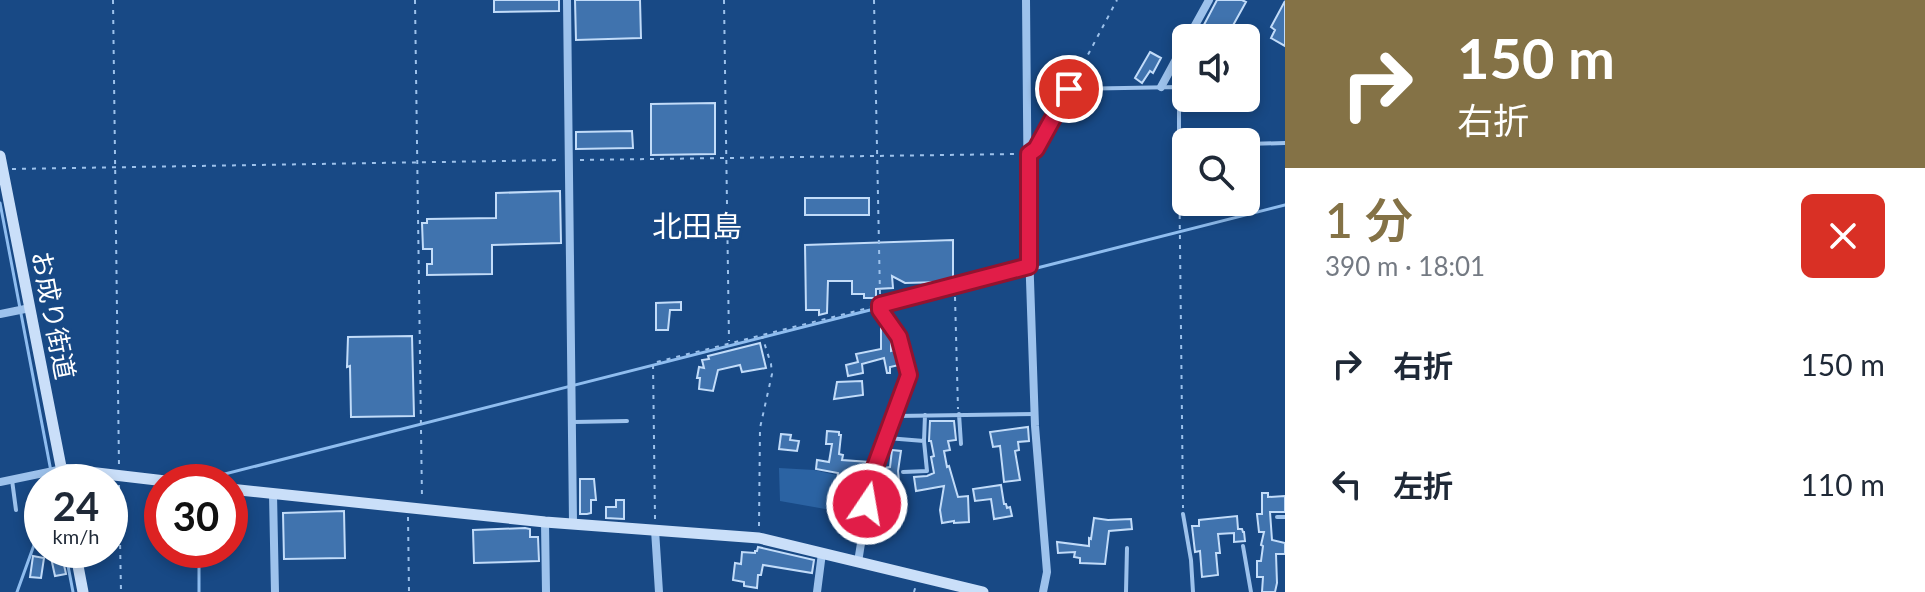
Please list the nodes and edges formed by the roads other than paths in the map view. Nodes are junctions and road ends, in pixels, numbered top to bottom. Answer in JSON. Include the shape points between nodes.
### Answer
{"nodes":[{"id":1,"x":567,"y":0,"type":"edge"},
{"id":2,"x":1026,"y":0,"type":"edge"},
{"id":3,"x":1209,"y":0,"type":"edge"},
{"id":4,"x":1196,"y":24,"type":"edge"},
{"id":5,"x":1172,"y":67,"type":"edge"},
{"id":6,"x":1161,"y":87,"type":"junction"},
{"id":7,"x":1179,"y":128,"type":"edge"},
{"id":8,"x":1285,"y":143,"type":"edge"},
{"id":9,"x":1260,"y":144,"type":"edge"},
{"id":10,"x":1029,"y":154,"type":"junction"},
{"id":11,"x":0,"y":156,"type":"edge"},
{"id":12,"x":1029,"y":266,"type":"junction"},
{"id":13,"x":28,"y":308,"type":"junction"},
{"id":14,"x":0,"y":314,"type":"edge"},
{"id":15,"x":958,"y":414,"type":"junction"},
{"id":16,"x":1035,"y":414,"type":"junction"},
{"id":17,"x":925,"y":415,"type":"junction"},
{"id":18,"x":893,"y":416,"type":"junction"},
{"id":19,"x":627,"y":421,"type":"dead end"},
{"id":20,"x":573,"y":422,"type":"junction"},
{"id":21,"x":885,"y":438,"type":"junction"},
{"id":22,"x":924,"y":441,"type":"junction"},
{"id":23,"x":961,"y":444,"type":"dead end"},
{"id":24,"x":61,"y":464,"type":"edge"},
{"id":25,"x":903,"y":472,"type":"dead end"},
{"id":26,"x":24,"y":478,"type":"edge"},
{"id":27,"x":12,"y":479,"type":"junction"},
{"id":28,"x":0,"y":482,"type":"edge"},
{"id":29,"x":248,"y":491,"type":"edge"},
{"id":30,"x":273,"y":494,"type":"junction"},
{"id":31,"x":16,"y":510,"type":"dead end"},
{"id":32,"x":1183,"y":514,"type":"road end"},
{"id":33,"x":1277,"y":517,"type":"dead end"},
{"id":34,"x":1285,"y":517,"type":"edge"},
{"id":35,"x":545,"y":522,"type":"junction"},
{"id":36,"x":573,"y":523,"type":"junction"},
{"id":37,"x":655,"y":530,"type":"junction"},
{"id":38,"x":1243,"y":546,"type":"dead end"},
{"id":39,"x":1127,"y":548,"type":"dead end"},
{"id":40,"x":822,"y":553,"type":"junction"},
{"id":41,"x":858,"y":562,"type":"junction"},
{"id":42,"x":78,"y":568,"type":"edge"},
{"id":43,"x":83,"y":592,"type":"edge"},
{"id":44,"x":275,"y":592,"type":"edge"},
{"id":45,"x":546,"y":592,"type":"edge"},
{"id":46,"x":659,"y":592,"type":"edge"},
{"id":47,"x":817,"y":592,"type":"edge"},
{"id":48,"x":983,"y":592,"type":"edge"},
{"id":49,"x":1043,"y":592,"type":"edge"},
{"id":50,"x":1126,"y":592,"type":"edge"},
{"id":51,"x":1193,"y":592,"type":"edge"},
{"id":52,"x":1251,"y":592,"type":"edge"}],
"edges":[{"from":1,"to":20,"type":"street"},
{"from":2,"to":10,"type":"street"},
{"from":3,"to":4,"type":"street"},
{"from":5,"to":6,"type":"street"},
{"from":6,"to":7,"type":"lane","via":[[1179,87]]},
{"from":6,"to":10,"type":"lane","via":[[1069,89]]},
{"from":8,"to":9,"type":"lane"},
{"from":10,"to":12,"type":"street"},
{"from":11,"to":13,"type":"street","name":"お成り街道"},
{"from":12,"to":16,"type":"street"},
{"from":12,"to":18,"type":"street","via":[[880,305],[899,337],[909,375]]},
{"from":13,"to":14,"type":"street"},
{"from":13,"to":24,"type":"street","name":"お成り街道"},
{"from":15,"to":16,"type":"lane"},
{"from":15,"to":17,"type":"lane"},
{"from":15,"to":23,"type":"lane"},
{"from":16,"to":49,"type":"street","via":[[1047,572]]},
{"from":17,"to":18,"type":"lane"},
{"from":17,"to":22,"type":"lane"},
{"from":18,"to":21,"type":"street"},
{"from":19,"to":20,"type":"lane"},
{"from":20,"to":36,"type":"street"},
{"from":21,"to":22,"type":"lane"},
{"from":21,"to":41,"type":"street","via":[[872,475]]},
{"from":22,"to":25,"type":"lane","via":[[927,471]]},
{"from":26,"to":27,"type":"street"},
{"from":27,"to":28,"type":"street"},
{"from":27,"to":31,"type":"lane"},
{"from":29,"to":30,"type":"street"},
{"from":30,"to":35,"type":"street"},
{"from":30,"to":44,"type":"street"},
{"from":32,"to":51,"type":"lane"},
{"from":33,"to":34,"type":"lane"},
{"from":35,"to":36,"type":"street"},
{"from":35,"to":45,"type":"street"},
{"from":36,"to":37,"type":"street"},
{"from":37,"to":40,"type":"street","via":[[759,538]]},
{"from":37,"to":46,"type":"street"},
{"from":38,"to":52,"type":"lane"},
{"from":39,"to":50,"type":"lane"},
{"from":40,"to":41,"type":"street"},
{"from":40,"to":47,"type":"street"},
{"from":41,"to":48,"type":"street"},
{"from":42,"to":43,"type":"street"}]}
